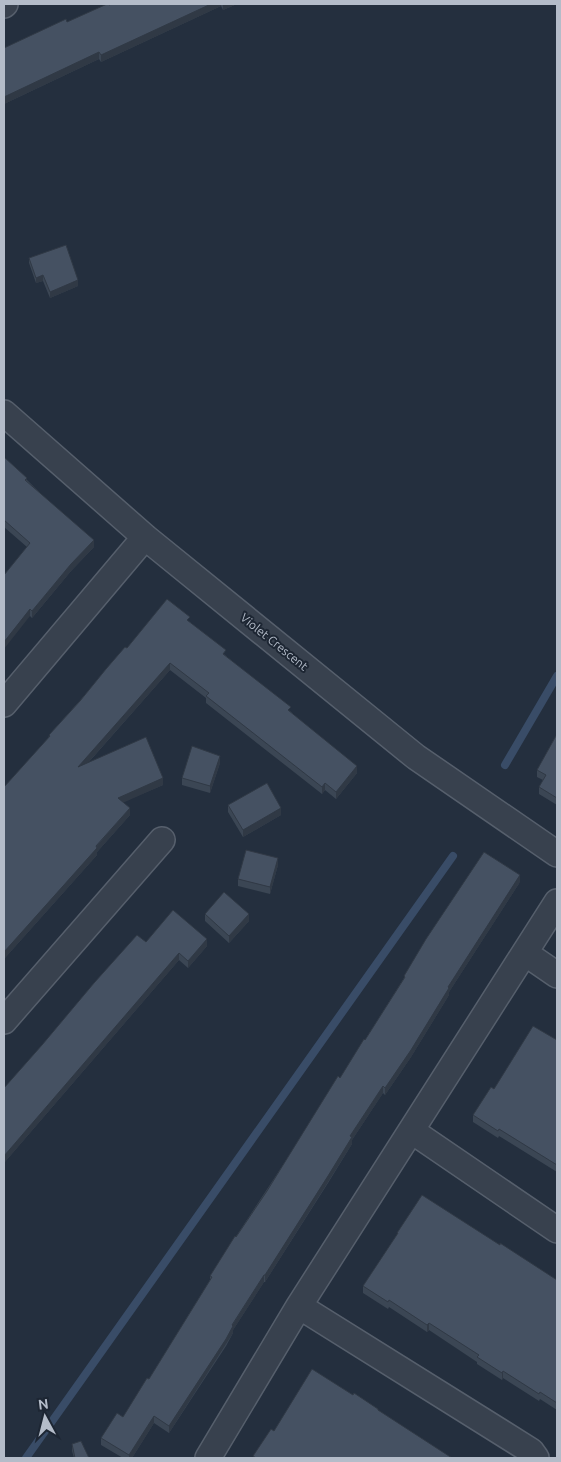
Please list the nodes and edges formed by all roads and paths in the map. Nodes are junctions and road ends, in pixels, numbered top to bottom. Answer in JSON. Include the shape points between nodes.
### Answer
{"nodes":[{"id":1,"x":4,"y":414,"type":"edge"},
{"id":2,"x":145,"y":537,"type":"junction"},
{"id":3,"x":4,"y":704,"type":"edge"},
{"id":4,"x":162,"y":840,"type":"dead end"},
{"id":5,"x":557,"y":854,"type":"edge"},
{"id":6,"x":557,"y":902,"type":"edge"},
{"id":7,"x":525,"y":953,"type":"junction"},
{"id":8,"x":557,"y":975,"type":"edge"},
{"id":9,"x":4,"y":1021,"type":"edge"},
{"id":10,"x":412,"y":1131,"type":"junction"},
{"id":11,"x":557,"y":1230,"type":"edge"},
{"id":12,"x":300,"y":1306,"type":"junction"},
{"id":13,"x":208,"y":1458,"type":"edge"},
{"id":14,"x":536,"y":1458,"type":"edge"}],
"edges":[{"from":1,"to":2,"type":"street","name":"Violet Crescent"},
{"from":2,"to":3,"type":"street"},
{"from":2,"to":5,"type":"street","name":"Violet Crescent","via":[[416,756]]},
{"from":4,"to":9,"type":"street"},
{"from":6,"to":7,"type":"street"},
{"from":7,"to":8,"type":"street"},
{"from":7,"to":10,"type":"street"},
{"from":10,"to":11,"type":"street"},
{"from":10,"to":12,"type":"street"},
{"from":12,"to":13,"type":"street"},
{"from":12,"to":14,"type":"street","via":[[532,1452]]}]}
